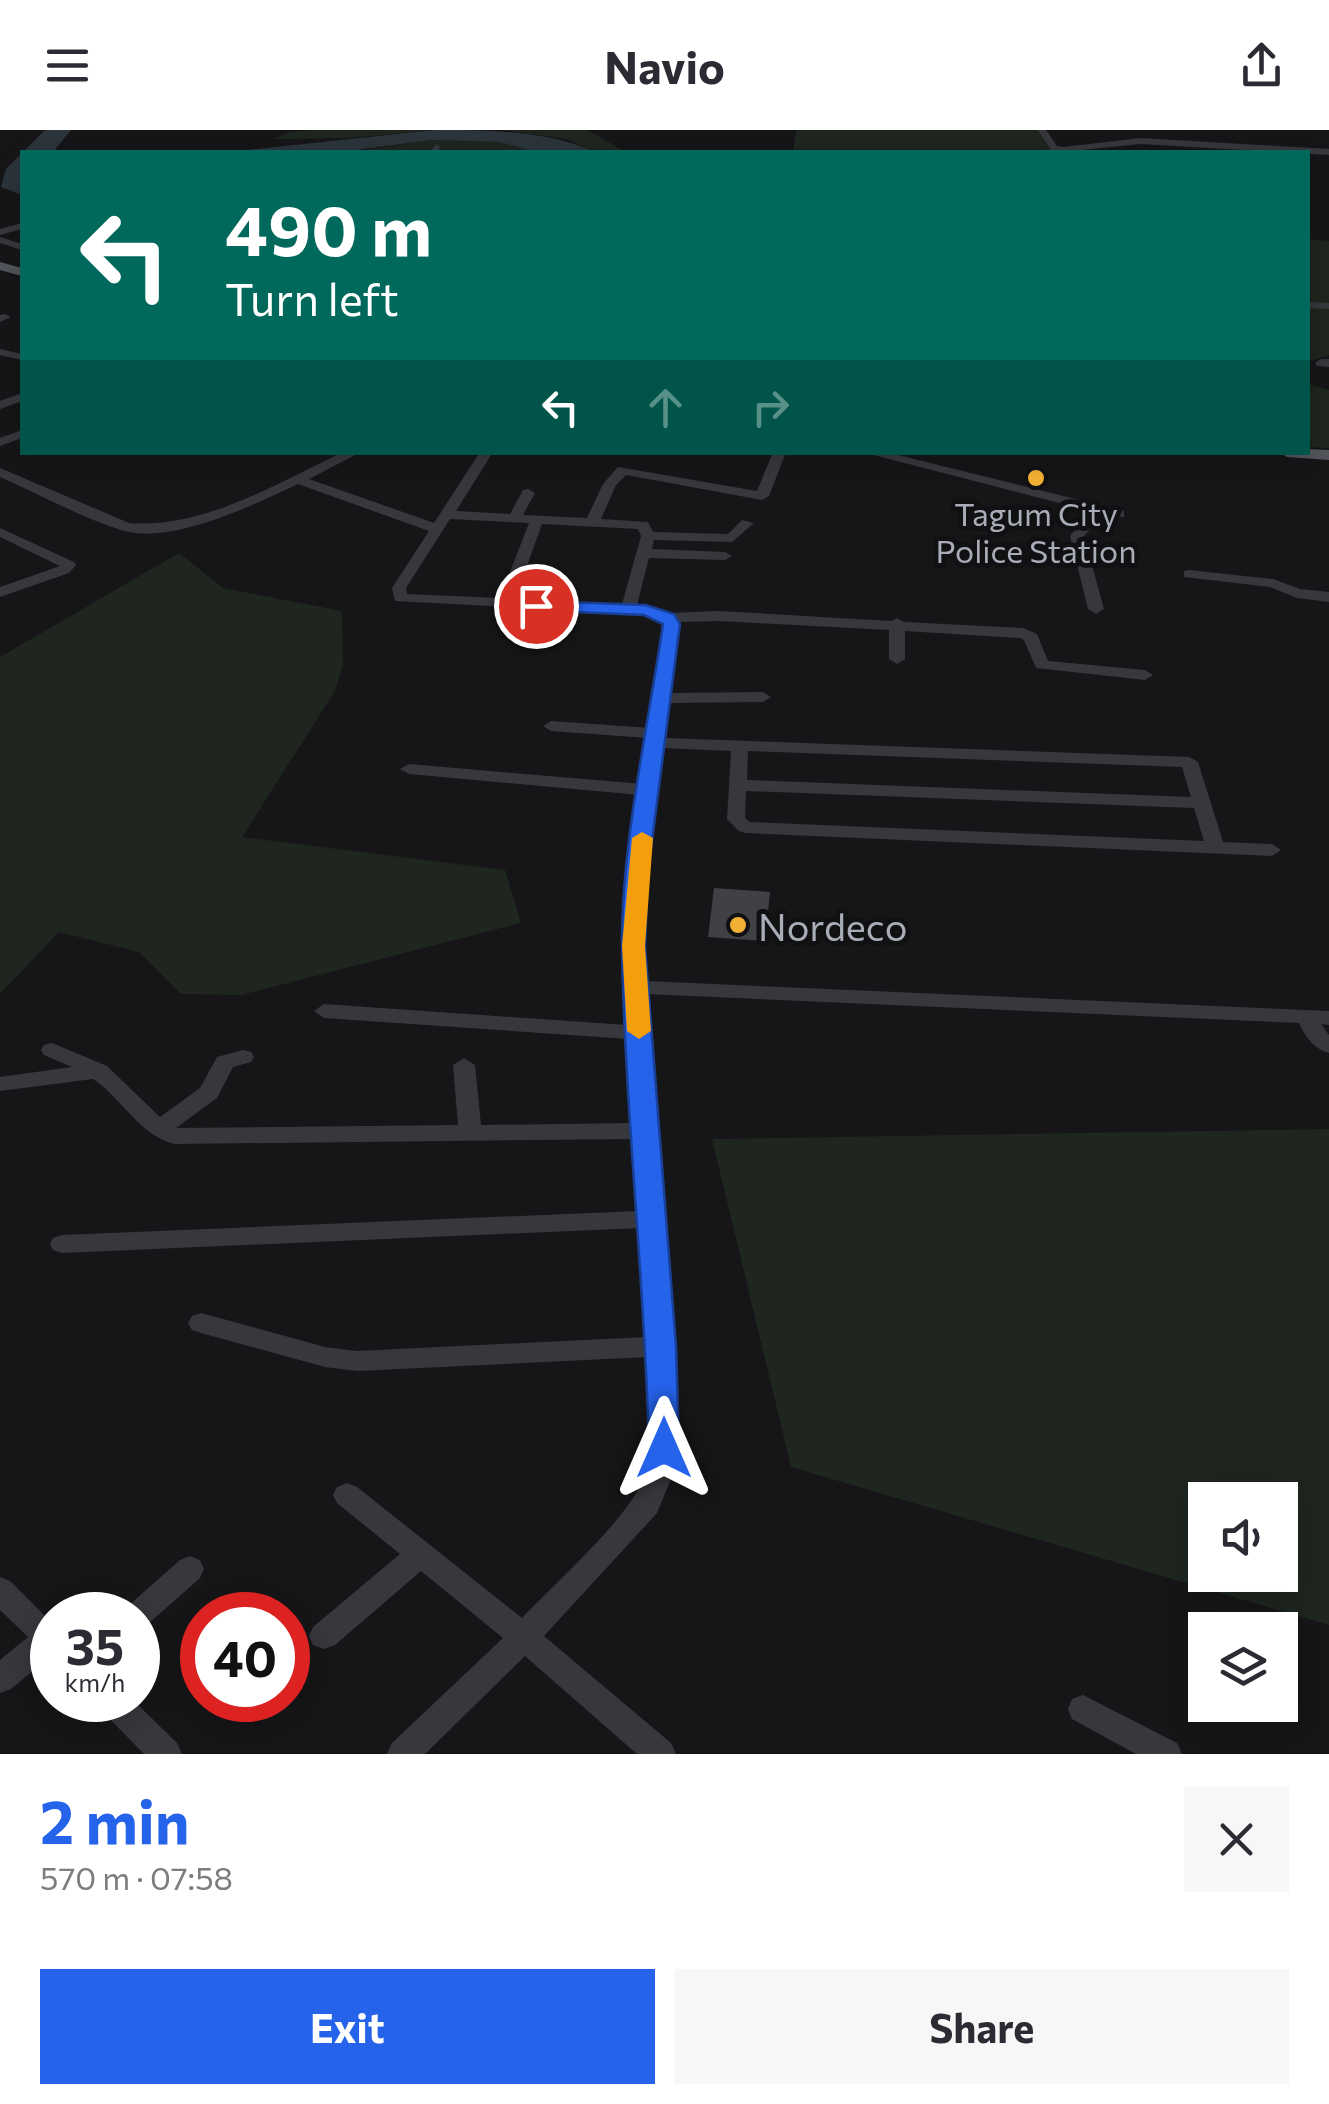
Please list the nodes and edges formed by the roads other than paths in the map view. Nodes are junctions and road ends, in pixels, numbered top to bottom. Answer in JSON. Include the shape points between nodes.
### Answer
{"nodes":[{"id":1,"x":1042,"y":130,"type":"edge"},
{"id":2,"x":1063,"y":150,"type":"edge"},
{"id":3,"x":1063,"y":150,"type":"edge"},
{"id":4,"x":1295,"y":150,"type":"edge"},
{"id":5,"x":348,"y":455,"type":"edge"},
{"id":6,"x":485,"y":455,"type":"edge"},
{"id":7,"x":779,"y":455,"type":"edge"},
{"id":8,"x":880,"y":455,"type":"edge"},
{"id":9,"x":0,"y":472,"type":"edge"},
{"id":10,"x":297,"y":478,"type":"junction"},
{"id":11,"x":528,"y":493,"type":"dead end"},
{"id":12,"x":1099,"y":509,"type":"junction"},
{"id":13,"x":1119,"y":514,"type":"dead end"},
{"id":14,"x":514,"y":519,"type":"junction"},
{"id":15,"x":537,"y":520,"type":"junction"},
{"id":16,"x":440,"y":522,"type":"junction"},
{"id":17,"x":592,"y":522,"type":"junction"},
{"id":18,"x":746,"y":522,"type":"dead end"},
{"id":19,"x":0,"y":532,"type":"edge"},
{"id":20,"x":648,"y":536,"type":"junction"},
{"id":21,"x":643,"y":553,"type":"junction"},
{"id":22,"x":725,"y":556,"type":"dead end"},
{"id":23,"x":1190,"y":574,"type":"dead end"},
{"id":24,"x":0,"y":592,"type":"edge"},
{"id":25,"x":1329,"y":597,"type":"edge"},
{"id":26,"x":505,"y":605,"type":"junction"},
{"id":27,"x":628,"y":609,"type":"junction"},
{"id":28,"x":1096,"y":609,"type":"dead end"},
{"id":29,"x":668,"y":618,"type":"junction"},
{"id":30,"x":896,"y":624,"type":"junction"},
{"id":31,"x":897,"y":659,"type":"dead end"},
{"id":32,"x":1145,"y":675,"type":"dead end"},
{"id":33,"x":763,"y":697,"type":"dead end"},
{"id":34,"x":663,"y":698,"type":"junction"},
{"id":35,"x":551,"y":726,"type":"dead end"},
{"id":36,"x":656,"y":739,"type":"junction"},
{"id":37,"x":740,"y":744,"type":"junction"},
{"id":38,"x":409,"y":769,"type":"dead end"},
{"id":39,"x":739,"y":785,"type":"junction"},
{"id":40,"x":648,"y":790,"type":"junction"},
{"id":41,"x":1200,"y":802,"type":"junction"},
{"id":42,"x":1215,"y":848,"type":"junction"},
{"id":43,"x":1272,"y":850,"type":"dead end"},
{"id":44,"x":635,"y":987,"type":"junction"},
{"id":45,"x":324,"y":1010,"type":"dead end"},
{"id":46,"x":1318,"y":1017,"type":"edge"},
{"id":47,"x":639,"y":1033,"type":"junction"},
{"id":48,"x":1329,"y":1046,"type":"edge"},
{"id":49,"x":52,"y":1050,"type":"dead end"},
{"id":50,"x":243,"y":1057,"type":"dead end"},
{"id":51,"x":464,"y":1065,"type":"dead end"},
{"id":52,"x":98,"y":1072,"type":"junction"},
{"id":53,"x":0,"y":1084,"type":"edge"},
{"id":54,"x":158,"y":1130,"type":"junction"},
{"id":55,"x":646,"y":1131,"type":"junction"},
{"id":56,"x":470,"y":1133,"type":"junction"},
{"id":57,"x":652,"y":1219,"type":"junction"},
{"id":58,"x":62,"y":1244,"type":"dead end"},
{"id":59,"x":201,"y":1324,"type":"dead end"},
{"id":60,"x":661,"y":1346,"type":"junction"},
{"id":61,"x":347,"y":1495,"type":"dead end"},
{"id":62,"x":420,"y":1554,"type":"junction"},
{"id":63,"x":190,"y":1569,"type":"dead end"},
{"id":64,"x":0,"y":1590,"type":"edge"},
{"id":65,"x":160,"y":1596,"type":"edge"},
{"id":66,"x":30,"y":1619,"type":"edge"},
{"id":67,"x":324,"y":1636,"type":"dead end"},
{"id":68,"x":524,"y":1637,"type":"junction"},
{"id":69,"x":30,"y":1656,"type":"edge"},
{"id":70,"x":0,"y":1679,"type":"edge"},
{"id":71,"x":1082,"y":1709,"type":"dead end"},
{"id":72,"x":134,"y":1722,"type":"edge"},
{"id":73,"x":166,"y":1754,"type":"edge"},
{"id":74,"x":403,"y":1754,"type":"edge"},
{"id":75,"x":660,"y":1754,"type":"edge"},
{"id":76,"x":1166,"y":1754,"type":"edge"}],
"edges":[{"from":1,"to":3,"type":"street"},
{"from":2,"to":4,"type":"street","via":[[1140,141]]},
{"from":5,"to":10,"type":"street"},
{"from":6,"to":16,"type":"street"},
{"from":7,"to":17,"type":"street","via":[[762,496],[620,471]]},
{"from":8,"to":12,"type":"street"},
{"from":9,"to":10,"type":"street","via":[[146,530],[182,524]]},
{"from":10,"to":16,"type":"street"},
{"from":11,"to":14,"type":"street"},
{"from":12,"to":13,"type":"street"},
{"from":12,"to":28,"type":"street","via":[[1078,536]]},
{"from":14,"to":15,"type":"street"},
{"from":14,"to":16,"type":"street"},
{"from":15,"to":17,"type":"street"},
{"from":15,"to":26,"type":"street"},
{"from":16,"to":26,"type":"street","via":[[398,588],[400,598]]},
{"from":17,"to":20,"type":"street","via":[[638,524]]},
{"from":18,"to":20,"type":"street","via":[[732,538]]},
{"from":19,"to":24,"type":"street","via":[[68,565]]},
{"from":20,"to":21,"type":"street"},
{"from":21,"to":22,"type":"street"},
{"from":21,"to":27,"type":"street"},
{"from":23,"to":25,"type":"street"},
{"from":26,"to":27,"type":"street"},
{"from":27,"to":29,"type":"street"},
{"from":29,"to":30,"type":"street"},
{"from":29,"to":34,"type":"street"},
{"from":30,"to":31,"type":"street"},
{"from":30,"to":32,"type":"street","via":[[1023,632],[1042,665]]},
{"from":33,"to":34,"type":"street"},
{"from":34,"to":36,"type":"street"},
{"from":35,"to":36,"type":"street"},
{"from":36,"to":37,"type":"street"},
{"from":36,"to":40,"type":"street"},
{"from":37,"to":39,"type":"street"},
{"from":37,"to":41,"type":"street","via":[[1189,762]]},
{"from":38,"to":40,"type":"street"},
{"from":39,"to":41,"type":"street"},
{"from":39,"to":42,"type":"street","via":[[736,820],[756,829]]},
{"from":40,"to":44,"type":"street","via":[[635,901]]},
{"from":41,"to":42,"type":"street"},
{"from":42,"to":43,"type":"street"},
{"from":44,"to":46,"type":"street"},
{"from":44,"to":47,"type":"street"},
{"from":45,"to":47,"type":"street"},
{"from":46,"to":48,"type":"street","via":[[1314,1033]]},
{"from":47,"to":55,"type":"street"},
{"from":49,"to":52,"type":"street"},
{"from":50,"to":54,"type":"street","via":[[225,1062],[209,1093]]},
{"from":51,"to":56,"type":"street"},
{"from":52,"to":53,"type":"street"},
{"from":52,"to":54,"type":"street"},
{"from":54,"to":56,"type":"street","via":[[174,1136]]},
{"from":55,"to":56,"type":"street"},
{"from":55,"to":57,"type":"street"},
{"from":57,"to":58,"type":"street"},
{"from":57,"to":60,"type":"street"},
{"from":59,"to":60,"type":"street","via":[[357,1361]]},
{"from":60,"to":68,"type":"street","via":[[666,1422],[656,1489]]},
{"from":61,"to":62,"type":"street"},
{"from":62,"to":67,"type":"street"},
{"from":62,"to":68,"type":"street"},
{"from":63,"to":65,"type":"street"},
{"from":64,"to":66,"type":"street"},
{"from":68,"to":74,"type":"street"},
{"from":68,"to":75,"type":"street"},
{"from":69,"to":70,"type":"street"},
{"from":71,"to":76,"type":"street"},
{"from":72,"to":73,"type":"street"}]}
